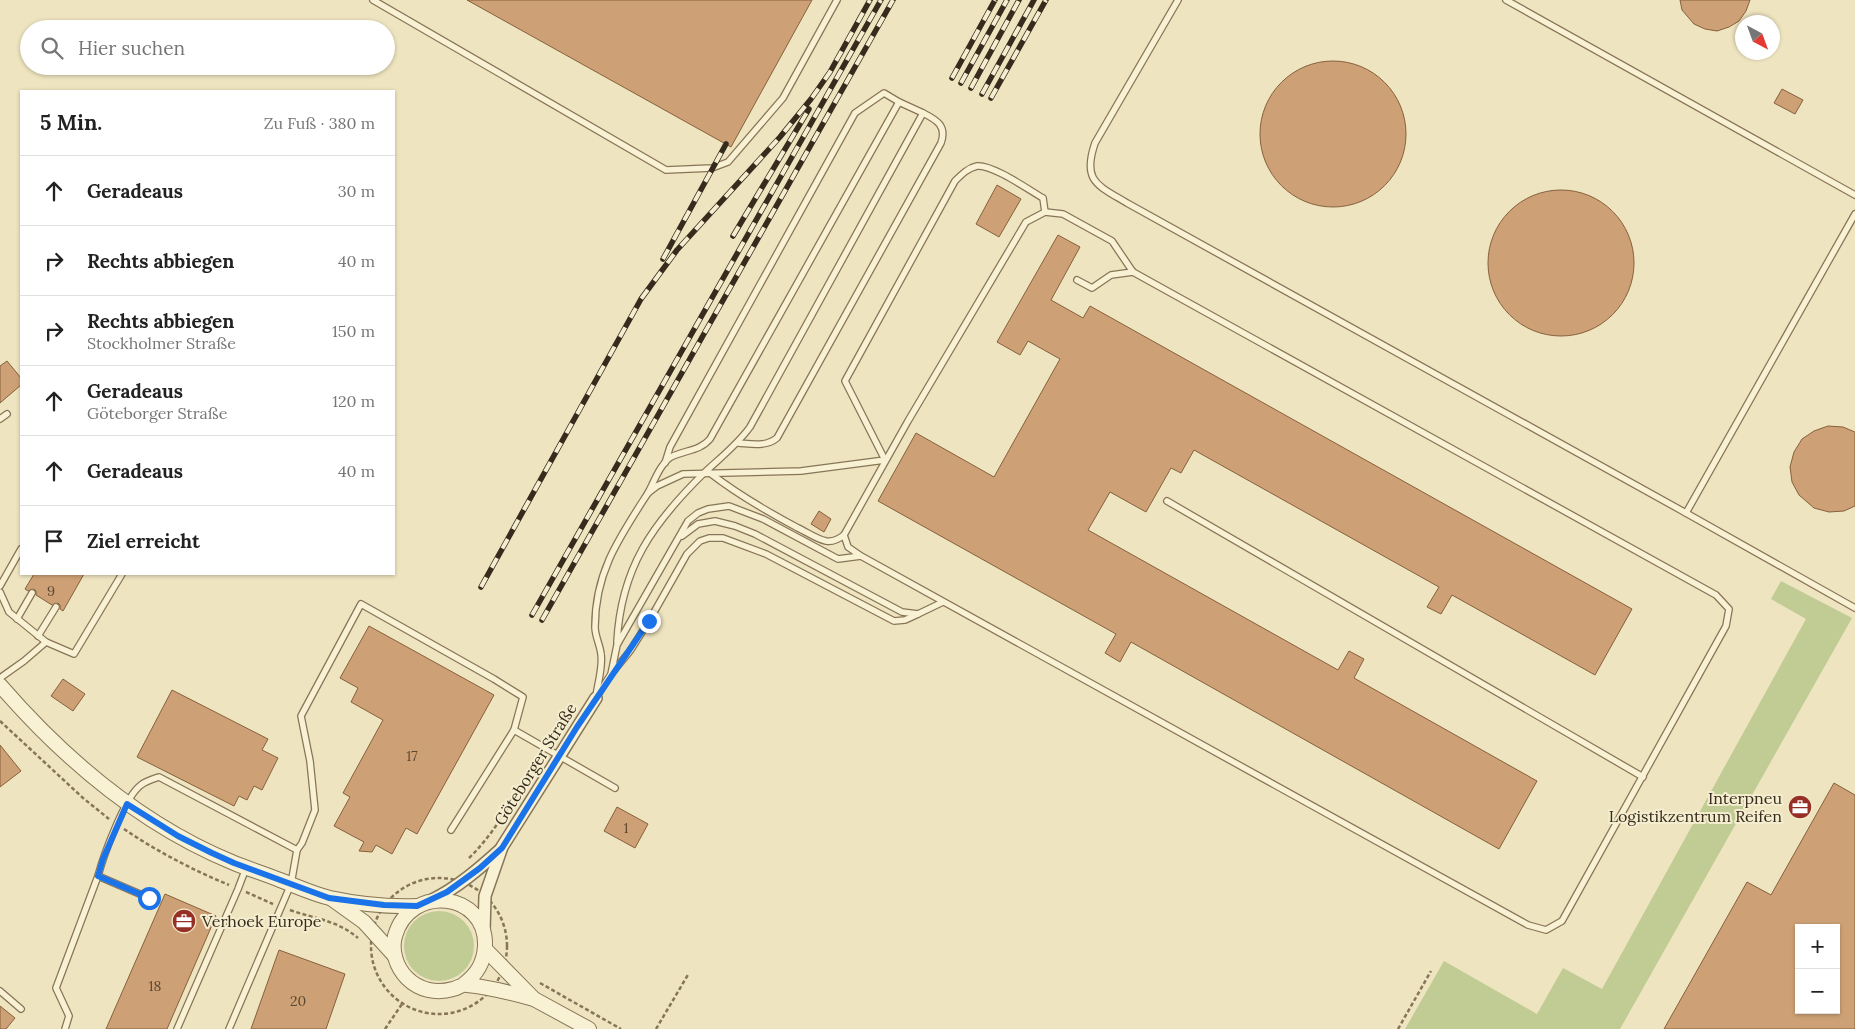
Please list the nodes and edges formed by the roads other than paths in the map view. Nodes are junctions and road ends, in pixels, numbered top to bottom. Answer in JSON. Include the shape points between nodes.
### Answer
{"nodes":[{"id":1,"x":373,"y":0,"type":"edge"},
{"id":2,"x":837,"y":0,"type":"edge"},
{"id":3,"x":1178,"y":0,"type":"edge"},
{"id":4,"x":1506,"y":0,"type":"edge"},
{"id":5,"x":898,"y":102,"type":"junction"},
{"id":6,"x":923,"y":113,"type":"junction"},
{"id":7,"x":1855,"y":195,"type":"edge"},
{"id":8,"x":1045,"y":212,"type":"junction"},
{"id":9,"x":1855,"y":214,"type":"edge"},
{"id":10,"x":1133,"y":272,"type":"junction"},
{"id":11,"x":1077,"y":280,"type":"dead end"},
{"id":12,"x":7,"y":414,"type":"dead end"},
{"id":13,"x":0,"y":419,"type":"edge"},
{"id":14,"x":738,"y":443,"type":"junction"},
{"id":15,"x":885,"y":460,"type":"junction"},
{"id":16,"x":664,"y":463,"type":"junction"},
{"id":17,"x":707,"y":473,"type":"junction"},
{"id":18,"x":648,"y":493,"type":"junction"},
{"id":19,"x":1167,"y":501,"type":"dead end"},
{"id":20,"x":1686,"y":513,"type":"junction"},
{"id":21,"x":844,"y":535,"type":"junction"},
{"id":22,"x":677,"y":540,"type":"junction"},
{"id":23,"x":20,"y":551,"type":"edge"},
{"id":24,"x":861,"y":556,"type":"junction"},
{"id":25,"x":121,"y":575,"type":"edge"},
{"id":26,"x":0,"y":586,"type":"edge"},
{"id":27,"x":0,"y":592,"type":"edge"},
{"id":28,"x":32,"y":593,"type":"dead end"},
{"id":29,"x":943,"y":602,"type":"junction"},
{"id":30,"x":56,"y":606,"type":"dead end"},
{"id":31,"x":1855,"y":608,"type":"edge"},
{"id":32,"x":918,"y":614,"type":"junction"},
{"id":33,"x":17,"y":619,"type":"junction"},
{"id":34,"x":38,"y":636,"type":"junction"},
{"id":35,"x":46,"y":642,"type":"junction"},
{"id":36,"x":617,"y":645,"type":"junction"},
{"id":37,"x":611,"y":674,"type":"junction"},
{"id":38,"x":0,"y":678,"type":"edge"},
{"id":39,"x":0,"y":685,"type":"edge"},
{"id":40,"x":596,"y":698,"type":"junction"},
{"id":41,"x":514,"y":730,"type":"junction"},
{"id":42,"x":559,"y":756,"type":"junction"},
{"id":43,"x":1643,"y":777,"type":"junction"},
{"id":44,"x":614,"y":788,"type":"dead end"},
{"id":45,"x":127,"y":804,"type":"junction"},
{"id":46,"x":451,"y":830,"type":"dead end"},
{"id":47,"x":502,"y":848,"type":"junction"},
{"id":48,"x":297,"y":850,"type":"junction"},
{"id":49,"x":246,"y":868,"type":"junction"},
{"id":50,"x":98,"y":876,"type":"junction"},
{"id":51,"x":290,"y":884,"type":"junction"},
{"id":52,"x":149,"y":898,"type":"dead end"},
{"id":53,"x":329,"y":898,"type":"junction"},
{"id":54,"x":423,"y":903,"type":"junction"},
{"id":55,"x":484,"y":932,"type":"junction"},
{"id":56,"x":485,"y":949,"type":"junction"},
{"id":57,"x":394,"y":955,"type":"junction"},
{"id":58,"x":464,"y":984,"type":"junction"},
{"id":59,"x":0,"y":991,"type":"edge"},
{"id":60,"x":534,"y":998,"type":"junction"},
{"id":61,"x":21,"y":1009,"type":"dead end"},
{"id":62,"x":65,"y":1029,"type":"edge"},
{"id":63,"x":177,"y":1029,"type":"edge"},
{"id":64,"x":229,"y":1029,"type":"edge"},
{"id":65,"x":589,"y":1029,"type":"edge"}],
"edges":[{"from":1,"to":2,"type":"lane","via":[[666,170],[712,168],[728,162],[783,98]]},
{"from":3,"to":20,"type":"lane","via":[[1095,143],[1089,166],[1095,181],[1136,208]]},
{"from":4,"to":7,"type":"lane"},
{"from":5,"to":6,"type":"lane"},
{"from":5,"to":16,"type":"lane","via":[[710,439],[705,445],[671,457]]},
{"from":5,"to":16,"type":"lane","via":[[884,93],[855,113]]},
{"from":6,"to":14,"type":"lane","via":[[750,427]]},
{"from":6,"to":14,"type":"lane","via":[[942,127],[944,136],[941,143],[777,438],[765,445]]},
{"from":8,"to":10,"type":"lane","via":[[1063,214],[1112,241]]},
{"from":8,"to":15,"type":"lane","via":[[1026,222]]},
{"from":8,"to":15,"type":"lane","via":[[1043,198],[987,166],[965,171],[955,181],[845,381]]},
{"from":9,"to":20,"type":"lane"},
{"from":10,"to":11,"type":"lane","via":[[1111,275],[1092,288]]},
{"from":10,"to":43,"type":"lane","via":[[1716,595],[1729,609],[1726,626]]},
{"from":12,"to":13,"type":"lane"},
{"from":14,"to":17,"type":"lane"},
{"from":15,"to":17,"type":"lane","via":[[801,471]]},
{"from":15,"to":21,"type":"lane"},
{"from":16,"to":18,"type":"lane"},
{"from":17,"to":18,"type":"lane","via":[[683,474]]},
{"from":17,"to":21,"type":"lane","via":[[818,538],[828,541]]},
{"from":17,"to":36,"type":"lane","via":[[659,522],[629,574],[618,624]]},
{"from":18,"to":40,"type":"lane","via":[[610,558],[599,586],[595,630],[601,666]]},
{"from":19,"to":43,"type":"lane"},
{"from":20,"to":31,"type":"lane"},
{"from":21,"to":24,"type":"lane","via":[[848,547]]},
{"from":22,"to":24,"type":"lane","via":[[688,521],[698,513],[729,506],[763,519],[838,560]]},
{"from":22,"to":32,"type":"lane","via":[[698,524],[715,521],[734,526],[902,612]]},
{"from":22,"to":36,"type":"lane"},
{"from":23,"to":26,"type":"lane"},
{"from":24,"to":29,"type":"lane"},
{"from":25,"to":35,"type":"lane","via":[[74,654]]},
{"from":27,"to":33,"type":"lane","via":[[9,612]]},
{"from":28,"to":33,"type":"lane"},
{"from":29,"to":32,"type":"lane"},
{"from":29,"to":43,"type":"lane","via":[[1528,925],[1546,930],[1562,921]]},
{"from":30,"to":34,"type":"lane"},
{"from":32,"to":37,"type":"lane","via":[[894,621],[766,554],[723,538],[710,538],[700,541],[687,554],[649,621]]},
{"from":33,"to":34,"type":"lane"},
{"from":34,"to":35,"type":"lane"},
{"from":35,"to":38,"type":"lane"},
{"from":36,"to":37,"type":"lane"},
{"from":37,"to":40,"type":"lane"},
{"from":39,"to":45,"type":"street","via":[[64,752]]},
{"from":40,"to":42,"type":"street","name":"Göteborger Straße"},
{"from":41,"to":42,"type":"lane"},
{"from":41,"to":46,"type":"lane"},
{"from":41,"to":48,"type":"lane","via":[[523,697],[361,604],[302,716],[315,810]]},
{"from":42,"to":44,"type":"lane"},
{"from":42,"to":47,"type":"street","name":"Göteborger Straße"},
{"from":45,"to":48,"type":"lane","via":[[140,785],[159,777]]},
{"from":45,"to":49,"type":"street","via":[[178,836]]},
{"from":45,"to":50,"type":"lane"},
{"from":47,"to":54,"type":"street","name":"Göteborger Straße","via":[[447,892]]},
{"from":47,"to":55,"type":"street","name":"Göteborger Straße","via":[[485,896]]},
{"from":48,"to":51,"type":"lane"},
{"from":49,"to":51,"type":"street"},
{"from":49,"to":63,"type":"lane"},
{"from":50,"to":52,"type":"lane"},
{"from":50,"to":62,"type":"lane","via":[[56,988],[69,1016]]},
{"from":51,"to":53,"type":"street"},
{"from":51,"to":64,"type":"lane"},
{"from":53,"to":54,"type":"street","via":[[384,905]]},
{"from":53,"to":57,"type":"street","via":[[356,915]]},
{"from":54,"to":55,"type":"street","via":[[441,900],[463,906],[472,913]]},
{"from":54,"to":57,"type":"street","via":[[406,915],[398,927]]},
{"from":55,"to":56,"type":"street"},
{"from":56,"to":58,"type":"street","via":[[480,968]]},
{"from":56,"to":60,"type":"street","via":[[507,963]]},
{"from":57,"to":58,"type":"street","via":[[404,975],[422,988],[443,992]]},
{"from":58,"to":60,"type":"street"},
{"from":59,"to":61,"type":"lane"},
{"from":60,"to":65,"type":"street"}]}
